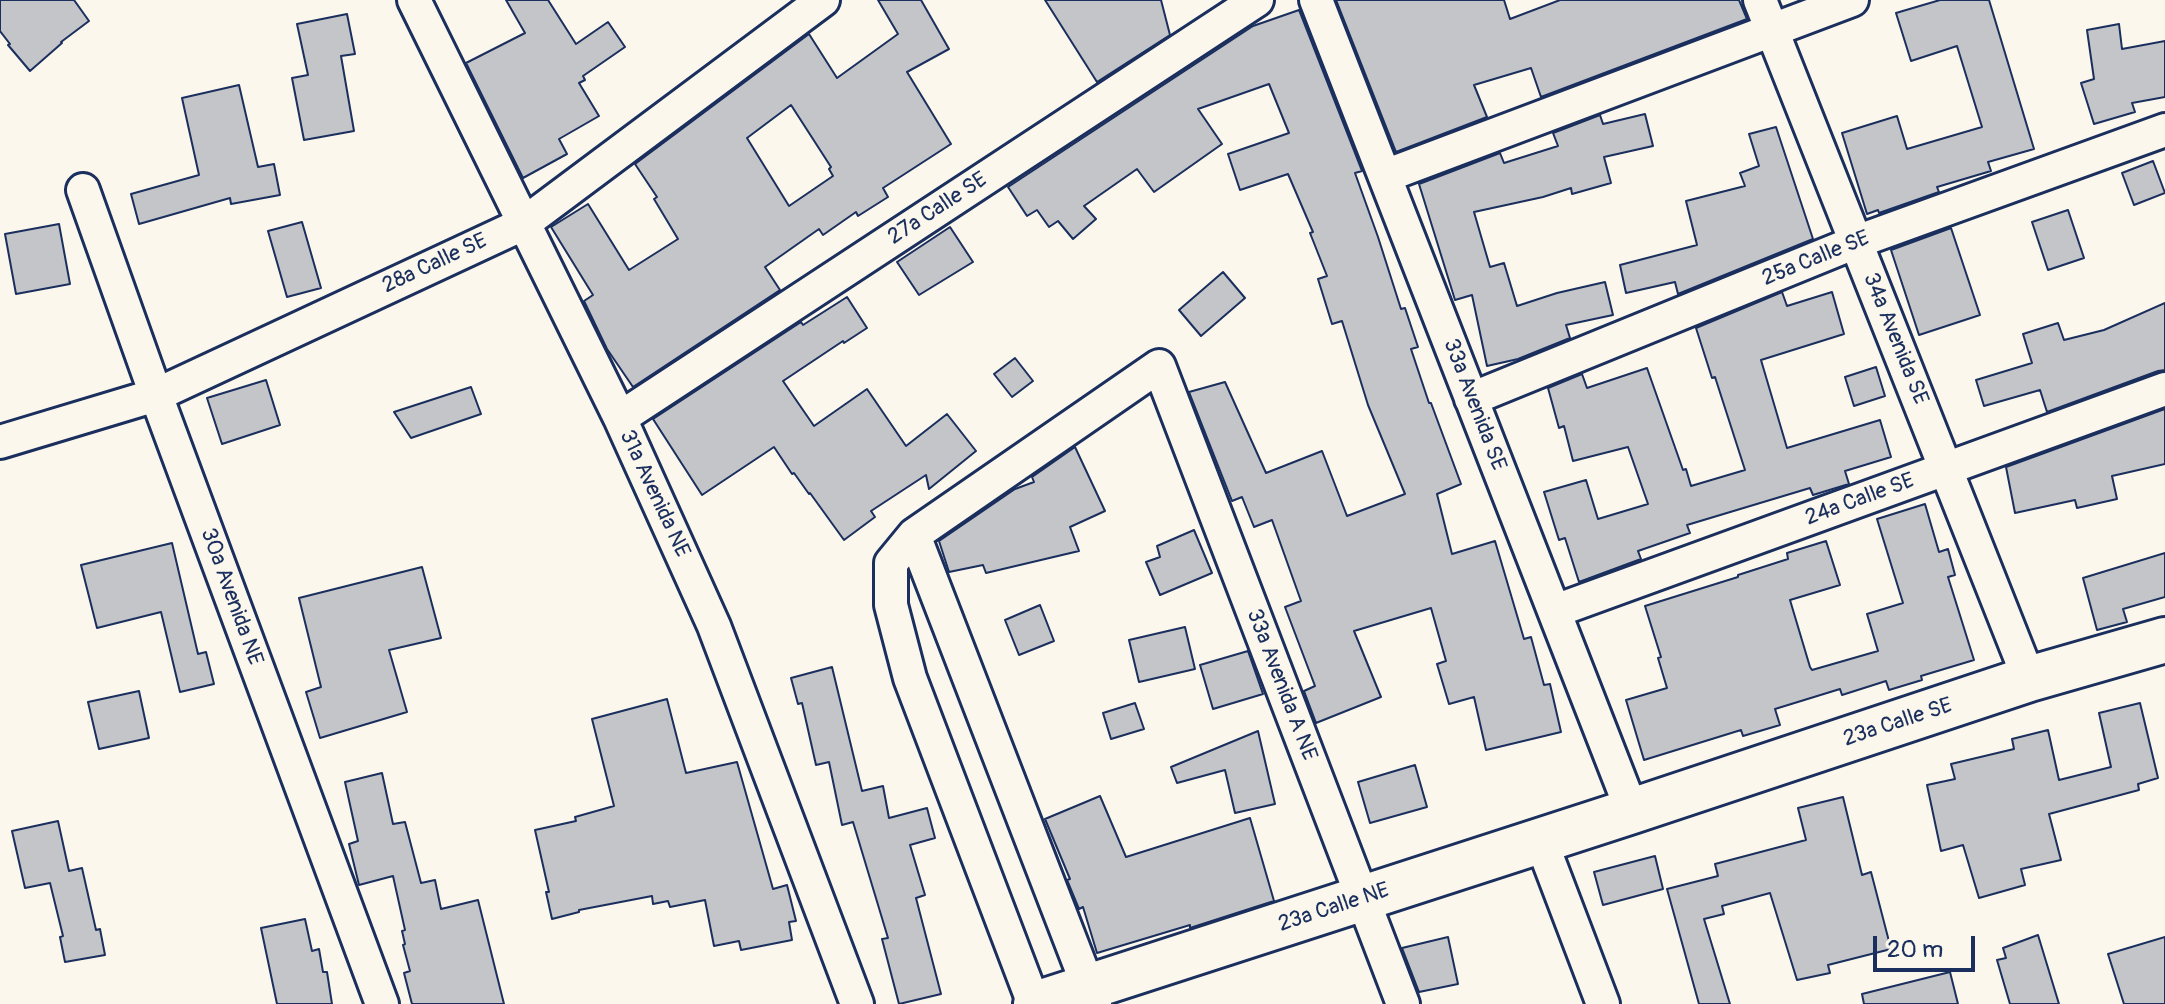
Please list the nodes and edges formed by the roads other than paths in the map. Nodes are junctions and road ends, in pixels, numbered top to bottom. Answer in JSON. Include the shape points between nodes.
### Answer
{"nodes":[{"id":1,"x":414,"y":0,"type":"edge"},
{"id":2,"x":823,"y":0,"type":"edge"},
{"id":3,"x":1257,"y":0,"type":"edge"},
{"id":4,"x":1316,"y":0,"type":"edge"},
{"id":5,"x":1760,"y":0,"type":"edge"},
{"id":6,"x":1852,"y":0,"type":"edge"},
{"id":7,"x":1772,"y":30,"type":"junction"},
{"id":8,"x":2165,"y":130,"type":"edge"},
{"id":9,"x":1385,"y":176,"type":"junction"},
{"id":10,"x":83,"y":190,"type":"dead end"},
{"id":11,"x":523,"y":224,"type":"junction"},
{"id":12,"x":1856,"y":242,"type":"junction"},
{"id":13,"x":2165,"y":389,"type":"edge"},
{"id":14,"x":156,"y":395,"type":"junction"},
{"id":15,"x":1471,"y":399,"type":"junction"},
{"id":16,"x":620,"y":418,"type":"junction"},
{"id":17,"x":0,"y":442,"type":"edge"},
{"id":18,"x":1946,"y":469,"type":"junction"},
{"id":19,"x":914,"y":535,"type":"junction"},
{"id":20,"x":1555,"y":611,"type":"junction"},
{"id":21,"x":2165,"y":640,"type":"edge"},
{"id":22,"x":2029,"y":679,"type":"junction"},
{"id":23,"x":1632,"y":811,"type":"junction"},
{"id":24,"x":1541,"y":841,"type":"junction"},
{"id":25,"x":1363,"y":899,"type":"junction"},
{"id":26,"x":1092,"y":995,"type":"edge"},
{"id":27,"x":382,"y":1004,"type":"edge"},
{"id":28,"x":857,"y":1004,"type":"edge"},
{"id":29,"x":1035,"y":1004,"type":"edge"},
{"id":30,"x":1403,"y":1004,"type":"edge"},
{"id":31,"x":1603,"y":1004,"type":"edge"}],
"edges":[{"from":1,"to":11,"type":"street","name":"31a Avenida NE"},
{"from":2,"to":11,"type":"street","name":"28a Calle SE"},
{"from":3,"to":16,"type":"street","name":"27a Calle SE"},
{"from":4,"to":9,"type":"street","name":"33a Avenida SE"},
{"from":5,"to":7,"type":"street","name":"34a Avenida SE"},
{"from":6,"to":7,"type":"street"},
{"from":7,"to":9,"type":"street"},
{"from":7,"to":12,"type":"street","name":"34a Avenida SE"},
{"from":8,"to":12,"type":"street","name":"25a Calle SE"},
{"from":9,"to":15,"type":"street","name":"33a Avenida SE"},
{"from":10,"to":14,"type":"street","name":"30a Avenida NE"},
{"from":11,"to":14,"type":"street","name":"28a Calle SE"},
{"from":11,"to":16,"type":"street","name":"31a Avenida NE"},
{"from":12,"to":15,"type":"street","name":"25a Calle SE"},
{"from":12,"to":18,"type":"street","name":"34a Avenida SE"},
{"from":13,"to":18,"type":"street","name":"24a Calle SE"},
{"from":14,"to":17,"type":"street","name":"28a Calle SE"},
{"from":14,"to":27,"type":"street","name":"30a Avenida NE"},
{"from":15,"to":20,"type":"street","name":"33a Avenida SE"},
{"from":16,"to":28,"type":"street","name":"31a Avenida NE","via":[[714,626]]},
{"from":18,"to":20,"type":"street","name":"24a Calle SE"},
{"from":18,"to":22,"type":"street","name":"34a Avenida SE"},
{"from":19,"to":25,"type":"street","name":"33a Avenida A NE","via":[[1159,366]]},
{"from":19,"to":26,"type":"street"},
{"from":19,"to":29,"type":"street","via":[[891,563],[891,605],[910,678]]},
{"from":20,"to":23,"type":"street","name":"33a Avenida SE"},
{"from":21,"to":22,"type":"street","name":"23a Calle SE"},
{"from":22,"to":23,"type":"street","name":"23a Calle SE"},
{"from":23,"to":24,"type":"street","name":"23a Calle NE"},
{"from":24,"to":25,"type":"street","name":"23a Calle NE"},
{"from":24,"to":31,"type":"street"},
{"from":25,"to":26,"type":"street","name":"23a Calle NE"},
{"from":25,"to":30,"type":"street","name":"33a Avenida A NE"},
{"from":26,"to":29,"type":"street","name":"23a Calle NE"}]}
